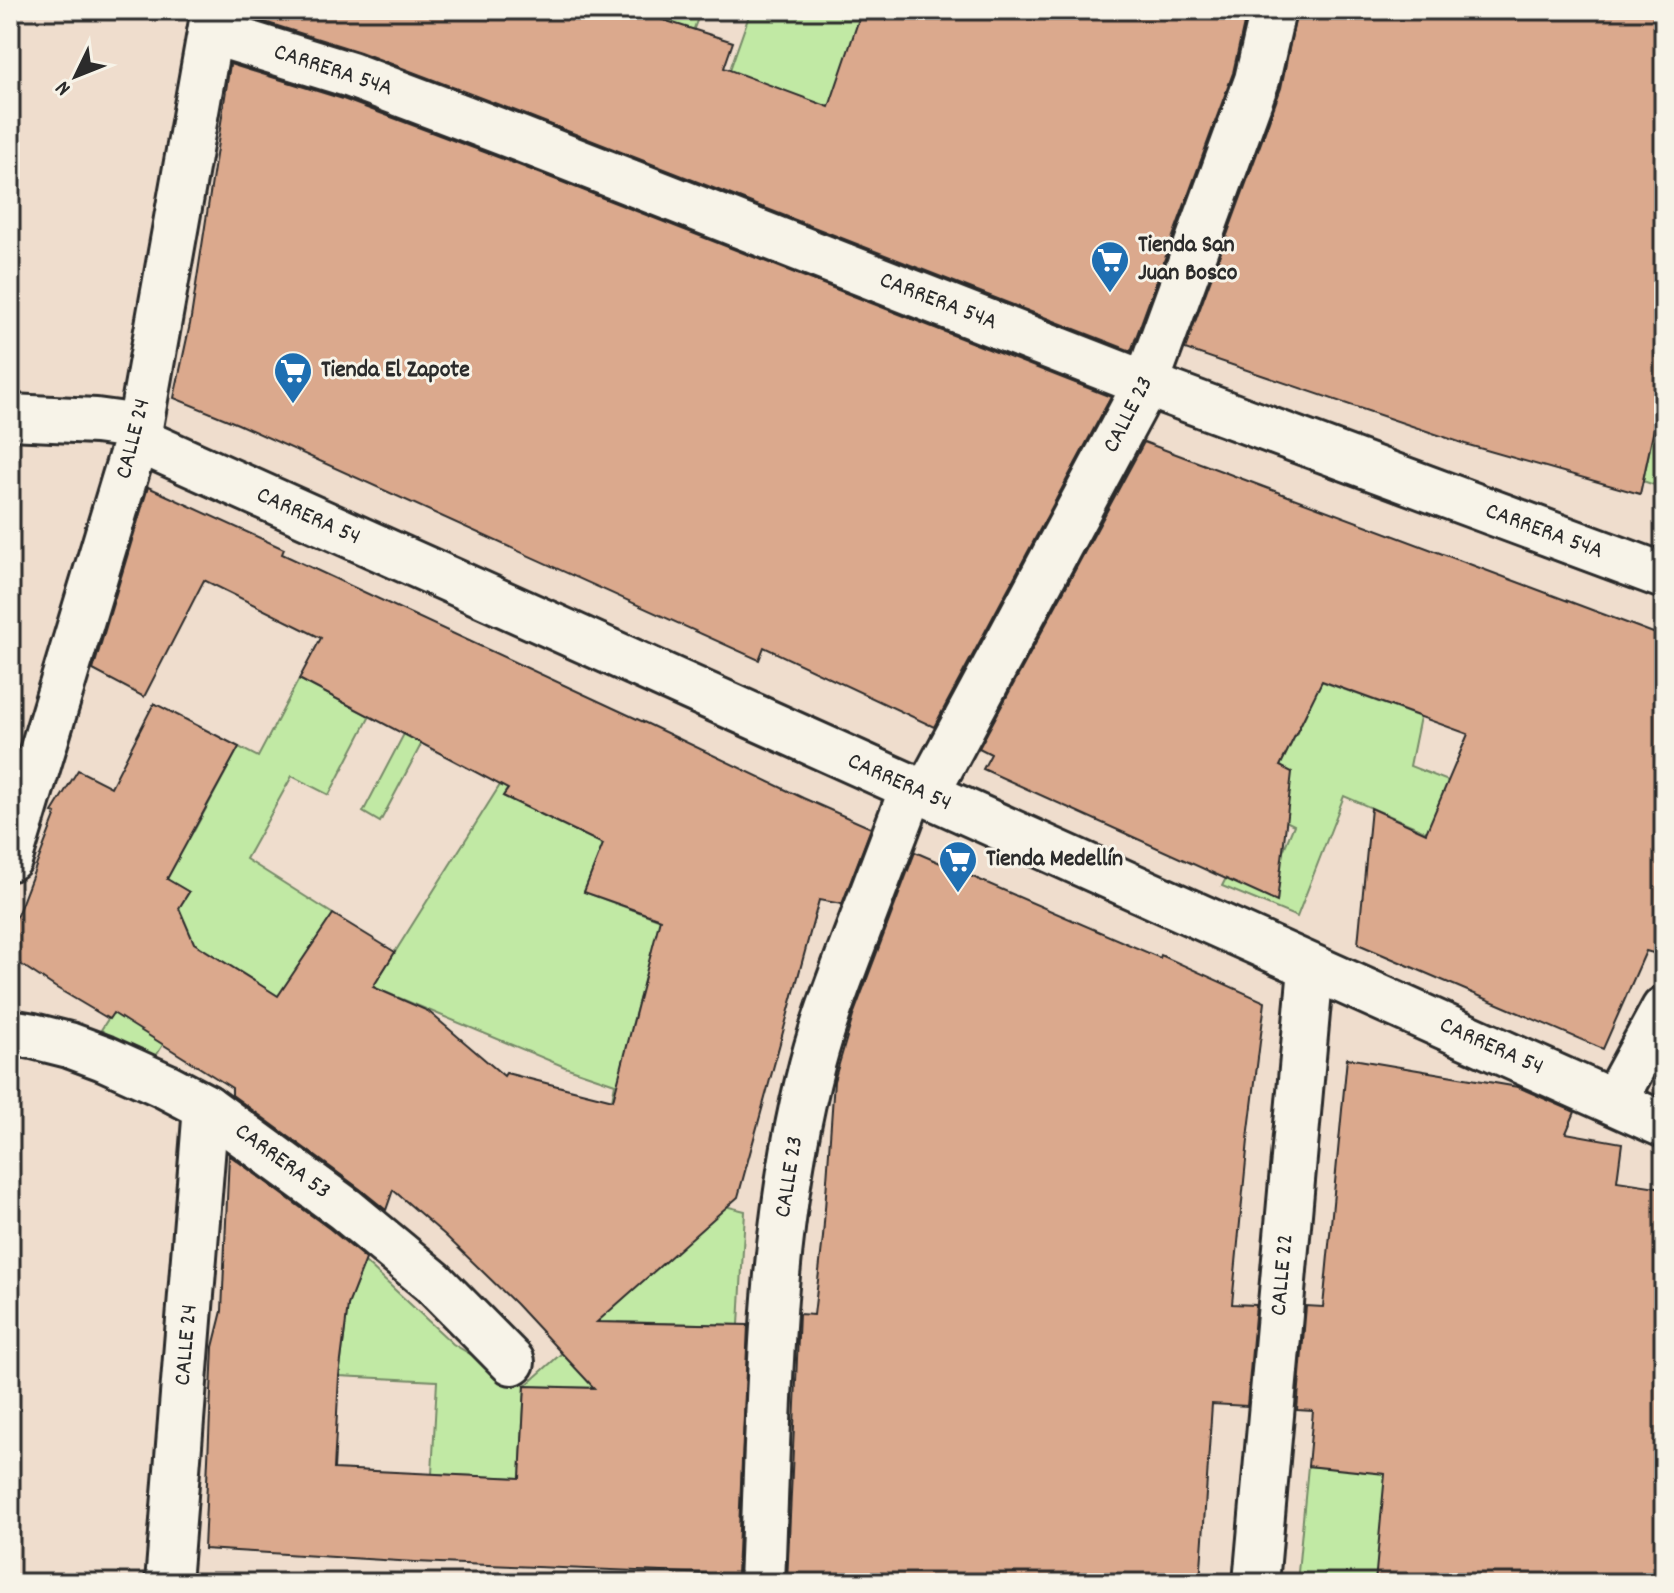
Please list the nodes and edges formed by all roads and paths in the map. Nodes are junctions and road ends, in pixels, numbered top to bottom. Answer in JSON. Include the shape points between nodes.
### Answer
{"nodes":[{"id":1,"x":1273,"y":10,"type":"edge"},
{"id":2,"x":212,"y":21,"type":"edge"},
{"id":3,"x":1146,"y":384,"type":"junction"},
{"id":4,"x":10,"y":417,"type":"edge"},
{"id":5,"x":138,"y":433,"type":"junction"},
{"id":6,"x":1664,"y":576,"type":"edge"},
{"id":7,"x":919,"y":792,"type":"junction"},
{"id":8,"x":10,"y":858,"type":"edge"},
{"id":9,"x":1311,"y":968,"type":"junction"},
{"id":10,"x":1664,"y":1009,"type":"edge"},
{"id":11,"x":10,"y":1032,"type":"edge"},
{"id":12,"x":1614,"y":1101,"type":"junction"},
{"id":13,"x":206,"y":1107,"type":"junction"},
{"id":14,"x":1664,"y":1125,"type":"edge"},
{"id":15,"x":512,"y":1362,"type":"dead end"},
{"id":16,"x":168,"y":1583,"type":"edge"},
{"id":17,"x":762,"y":1583,"type":"edge"},
{"id":18,"x":1256,"y":1583,"type":"edge"}],
"edges":[{"from":1,"to":3,"type":"street","name":"CALLE 23","via":[[1257,80]]},
{"from":2,"to":3,"type":"street","name":"CARRERA 54A"},
{"from":2,"to":5,"type":"street","name":"CALLE 24"},
{"from":3,"to":6,"type":"street","name":"CARRERA 54A"},
{"from":3,"to":7,"type":"street","name":"CALLE 23"},
{"from":4,"to":5,"type":"street","name":"CARRERA 54","via":[[96,421]]},
{"from":5,"to":7,"type":"street","name":"CARRERA 54"},
{"from":5,"to":8,"type":"street","name":"CALLE 24"},
{"from":7,"to":9,"type":"street","name":"CARRERA 54"},
{"from":7,"to":17,"type":"street","name":"CALLE 23","via":[[826,1015],[792,1154],[779,1245]]},
{"from":9,"to":12,"type":"street","name":"CARRERA 54"},
{"from":9,"to":18,"type":"street","name":"CALLE 22"},
{"from":10,"to":12,"type":"street"},
{"from":11,"to":13,"type":"street","name":"CARRERA 53","via":[[104,1058]]},
{"from":12,"to":14,"type":"street","name":"CARRERA 54"},
{"from":13,"to":15,"type":"street","name":"CARRERA 53","via":[[345,1209],[433,1282]]},
{"from":13,"to":16,"type":"street","name":"CALLE 24"}]}
